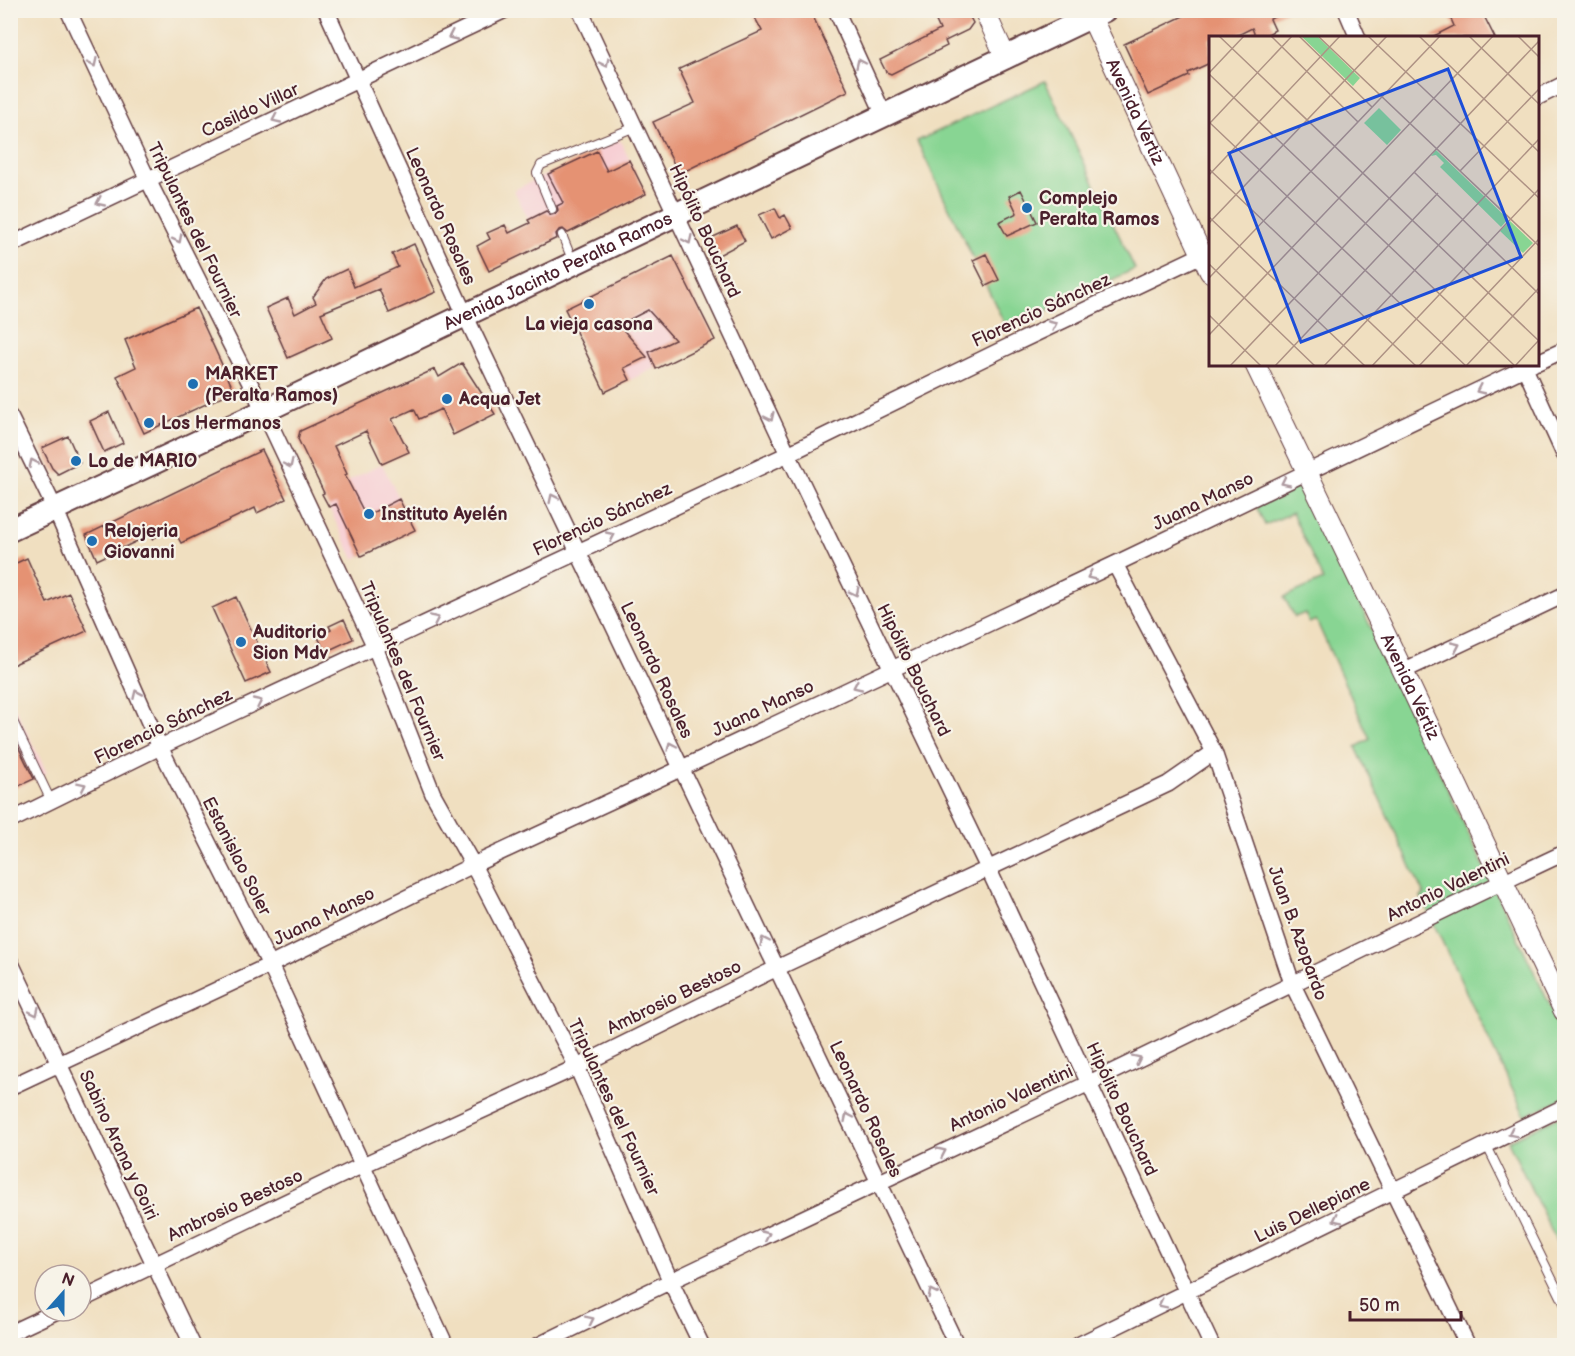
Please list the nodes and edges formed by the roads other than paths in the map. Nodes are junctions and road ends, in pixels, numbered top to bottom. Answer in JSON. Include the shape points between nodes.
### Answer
{"nodes":[{"id":1,"x":68,"y":10,"type":"edge"},
{"id":2,"x":326,"y":10,"type":"edge"},
{"id":3,"x":505,"y":10,"type":"edge"},
{"id":4,"x":580,"y":10,"type":"edge"},
{"id":5,"x":837,"y":10,"type":"edge"},
{"id":6,"x":984,"y":10,"type":"edge"},
{"id":7,"x":1346,"y":10,"type":"edge"},
{"id":8,"x":1095,"y":13,"type":"edge"},
{"id":9,"x":1357,"y":36,"type":"edge"},
{"id":10,"x":1006,"y":58,"type":"junction"},
{"id":11,"x":358,"y":80,"type":"junction"},
{"id":12,"x":1564,"y":84,"type":"edge"},
{"id":13,"x":1539,"y":96,"type":"edge"},
{"id":14,"x":884,"y":115,"type":"junction"},
{"id":15,"x":635,"y":127,"type":"junction"},
{"id":16,"x":148,"y":180,"type":"junction"},
{"id":17,"x":552,"y":209,"type":"dead end"},
{"id":18,"x":676,"y":214,"type":"junction"},
{"id":19,"x":562,"y":235,"type":"dead end"},
{"id":20,"x":10,"y":245,"type":"edge"},
{"id":21,"x":1208,"y":259,"type":"edge"},
{"id":22,"x":574,"y":263,"type":"junction"},
{"id":23,"x":465,"y":315,"type":"junction"},
{"id":24,"x":1564,"y":350,"type":"edge"},
{"id":25,"x":1539,"y":361,"type":"edge"},
{"id":26,"x":1256,"y":366,"type":"edge"},
{"id":27,"x":1528,"y":366,"type":"edge"},
{"id":28,"x":1530,"y":366,"type":"edge"},
{"id":29,"x":264,"y":411,"type":"junction"},
{"id":30,"x":10,"y":417,"type":"edge"},
{"id":31,"x":788,"y":454,"type":"junction"},
{"id":32,"x":1564,"y":454,"type":"edge"},
{"id":33,"x":1307,"y":472,"type":"junction"},
{"id":34,"x":55,"y":509,"type":"junction"},
{"id":35,"x":10,"y":530,"type":"edge"},
{"id":36,"x":579,"y":551,"type":"junction"},
{"id":37,"x":1115,"y":564,"type":"junction"},
{"id":38,"x":1564,"y":595,"type":"edge"},
{"id":39,"x":375,"y":647,"type":"junction"},
{"id":40,"x":892,"y":669,"type":"junction"},
{"id":41,"x":1403,"y":671,"type":"junction"},
{"id":42,"x":10,"y":715,"type":"edge"},
{"id":43,"x":160,"y":747,"type":"junction"},
{"id":44,"x":1215,"y":752,"type":"junction"},
{"id":45,"x":682,"y":768,"type":"junction"},
{"id":46,"x":51,"y":801,"type":"junction"},
{"id":47,"x":10,"y":821,"type":"edge"},
{"id":48,"x":1564,"y":853,"type":"edge"},
{"id":49,"x":473,"y":865,"type":"junction"},
{"id":50,"x":988,"y":868,"type":"junction"},
{"id":51,"x":1503,"y":881,"type":"junction"},
{"id":52,"x":10,"y":961,"type":"edge"},
{"id":53,"x":270,"y":964,"type":"junction"},
{"id":54,"x":777,"y":968,"type":"junction"},
{"id":55,"x":1292,"y":983,"type":"junction"},
{"id":56,"x":1564,"y":1011,"type":"edge"},
{"id":57,"x":59,"y":1064,"type":"junction"},
{"id":58,"x":577,"y":1067,"type":"junction"},
{"id":59,"x":1088,"y":1083,"type":"junction"},
{"id":60,"x":10,"y":1088,"type":"edge"},
{"id":61,"x":1564,"y":1107,"type":"edge"},
{"id":62,"x":1487,"y":1146,"type":"junction"},
{"id":63,"x":363,"y":1165,"type":"junction"},
{"id":64,"x":879,"y":1182,"type":"junction"},
{"id":65,"x":1394,"y":1191,"type":"junction"},
{"id":66,"x":154,"y":1265,"type":"junction"},
{"id":67,"x":670,"y":1280,"type":"junction"},
{"id":68,"x":1186,"y":1293,"type":"junction"},
{"id":69,"x":93,"y":1294,"type":"edge"},
{"id":70,"x":1564,"y":1303,"type":"edge"},
{"id":71,"x":33,"y":1322,"type":"edge"},
{"id":72,"x":10,"y":1333,"type":"edge"},
{"id":73,"x":193,"y":1346,"type":"edge"},
{"id":74,"x":446,"y":1346,"type":"edge"},
{"id":75,"x":537,"y":1346,"type":"edge"},
{"id":76,"x":702,"y":1346,"type":"edge"},
{"id":77,"x":957,"y":1346,"type":"edge"},
{"id":78,"x":1076,"y":1346,"type":"edge"},
{"id":79,"x":1212,"y":1346,"type":"edge"},
{"id":80,"x":1468,"y":1346,"type":"edge"}],
"edges":[{"from":1,"to":16,"type":"street","name":"Tripulantes del Fournier","one_way":true},
{"from":2,"to":11,"type":"street","name":"Leonardo Rosales"},
{"from":3,"to":11,"type":"street","name":"Casildo Villar","one_way":true},
{"from":4,"to":15,"type":"street","name":"Hipólito Bouchard","one_way":true},
{"from":14,"to":5,"type":"street","one_way":true},
{"from":6,"to":10,"type":"street"},
{"from":7,"to":9,"type":"street"},
{"from":8,"to":10,"type":"main road","name":"Avenida Jacinto Peralta Ramos"},
{"from":8,"to":21,"type":"street","name":"Avenida Vértiz"},
{"from":10,"to":14,"type":"main road","name":"Avenida Jacinto Peralta Ramos"},
{"from":11,"to":16,"type":"street","name":"Casildo Villar","one_way":true},
{"from":11,"to":23,"type":"street","name":"Leonardo Rosales"},
{"from":12,"to":13,"type":"street"},
{"from":14,"to":18,"type":"main road","name":"Avenida Jacinto Peralta Ramos"},
{"from":15,"to":17,"type":"lane","via":[[541,165],[537,173]]},
{"from":15,"to":18,"type":"street","name":"Hipólito Bouchard"},
{"from":16,"to":20,"type":"street","name":"Casildo Villar","one_way":true},
{"from":16,"to":29,"type":"street","name":"Tripulantes del Fournier","one_way":true},
{"from":18,"to":22,"type":"main road","name":"Avenida Jacinto Peralta Ramos"},
{"from":18,"to":31,"type":"street","name":"Hipólito Bouchard","one_way":true},
{"from":19,"to":22,"type":"lane"},
{"from":31,"to":21,"type":"street","name":"Florencio Sánchez","one_way":true,"via":[[1000,350]]},
{"from":22,"to":23,"type":"main road","name":"Avenida Jacinto Peralta Ramos"},
{"from":23,"to":29,"type":"main road","name":"Avenida Jacinto Peralta Ramos"},
{"from":36,"to":23,"type":"street","name":"Leonardo Rosales","one_way":true},
{"from":24,"to":25,"type":"street","name":"Juana Manso"},
{"from":26,"to":33,"type":"street","name":"Avenida Vértiz"},
{"from":27,"to":33,"type":"street","name":"Juana Manso","one_way":true},
{"from":28,"to":32,"type":"street"},
{"from":29,"to":34,"type":"main road","name":"Avenida Jacinto Peralta Ramos"},
{"from":29,"to":39,"type":"street","name":"Tripulantes del Fournier","one_way":true},
{"from":34,"to":30,"type":"street","name":"Estanislao Soler","one_way":true},
{"from":36,"to":31,"type":"street","name":"Florencio Sánchez","one_way":true},
{"from":31,"to":40,"type":"street","name":"Hipólito Bouchard","one_way":true},
{"from":33,"to":37,"type":"street","name":"Juana Manso","one_way":true},
{"from":33,"to":41,"type":"street","name":"Avenida Vértiz"},
{"from":34,"to":35,"type":"main road","name":"Avenida Jacinto Peralta Ramos"},
{"from":43,"to":34,"type":"street","name":"Estanislao Soler","one_way":true},
{"from":39,"to":36,"type":"street","name":"Florencio Sánchez","one_way":true},
{"from":45,"to":36,"type":"street","name":"Leonardo Rosales","one_way":true},
{"from":37,"to":40,"type":"street","name":"Juana Manso","one_way":true},
{"from":37,"to":44,"type":"street","name":"Juan B. Azopardo"},
{"from":41,"to":38,"type":"street","one_way":true},
{"from":43,"to":39,"type":"street","name":"Florencio Sánchez","one_way":true},
{"from":39,"to":49,"type":"street","name":"Tripulantes del Fournier","via":[[433,794]]},
{"from":40,"to":45,"type":"street","name":"Juana Manso","one_way":true},
{"from":40,"to":50,"type":"street","name":"Hipólito Bouchard"},
{"from":41,"to":51,"type":"street","name":"Avenida Vértiz"},
{"from":42,"to":46,"type":"lane"},
{"from":46,"to":43,"type":"street","name":"Florencio Sánchez","one_way":true},
{"from":43,"to":53,"type":"street","name":"Estanislao Soler"},
{"from":44,"to":50,"type":"street","name":"Ambrosio Bestoso","via":[[1168,784]]},
{"from":44,"to":55,"type":"street","name":"Juan B. Azopardo"},
{"from":45,"to":49,"type":"street","name":"Juana Manso"},
{"from":54,"to":45,"type":"street","name":"Leonardo Rosales","one_way":true},
{"from":46,"to":47,"type":"street","name":"Florencio Sánchez"},
{"from":48,"to":51,"type":"street","name":"Antonio Valentini"},
{"from":49,"to":53,"type":"street","name":"Juana Manso"},
{"from":49,"to":58,"type":"street","name":"Tripulantes del Fournier"},
{"from":50,"to":54,"type":"street","name":"Ambrosio Bestoso"},
{"from":50,"to":59,"type":"street","name":"Hipólito Bouchard"},
{"from":51,"to":55,"type":"street","name":"Antonio Valentini"},
{"from":51,"to":56,"type":"street","name":"Avenida Vértiz"},
{"from":52,"to":57,"type":"street","name":"Sabino Arana y Goiri","one_way":true},
{"from":53,"to":57,"type":"street","name":"Juana Manso"},
{"from":53,"to":63,"type":"street","name":"Estanislao Soler"},
{"from":54,"to":58,"type":"street","name":"Ambrosio Bestoso"},
{"from":64,"to":54,"type":"street","name":"Leonardo Rosales","one_way":true},
{"from":59,"to":55,"type":"street","name":"Antonio Valentini","one_way":true},
{"from":55,"to":65,"type":"street","name":"Juan B. Azopardo"},
{"from":57,"to":60,"type":"street","name":"Juana Manso"},
{"from":57,"to":66,"type":"street","name":"Sabino Arana y Goiri"},
{"from":58,"to":63,"type":"street","name":"Ambrosio Bestoso"},
{"from":58,"to":67,"type":"street","name":"Tripulantes del Fournier"},
{"from":64,"to":59,"type":"street","name":"Antonio Valentini","one_way":true},
{"from":59,"to":68,"type":"street","name":"Hipólito Bouchard"},
{"from":61,"to":62,"type":"street","name":"Luis Dellepiane","one_way":true},
{"from":62,"to":65,"type":"street","name":"Luis Dellepiane"},
{"from":62,"to":70,"type":"lane"},
{"from":63,"to":66,"type":"street","name":"Ambrosio Bestoso"},
{"from":63,"to":74,"type":"street","name":"Estanislao Soler"},
{"from":67,"to":64,"type":"street","name":"Antonio Valentini","one_way":true},
{"from":77,"to":64,"type":"street","name":"Leonardo Rosales","one_way":true},
{"from":65,"to":68,"type":"street","name":"Luis Dellepiane","one_way":true},
{"from":65,"to":80,"type":"street","name":"Juan B. Azopardo"},
{"from":66,"to":69,"type":"street","name":"Ambrosio Bestoso"},
{"from":66,"to":73,"type":"street","name":"Sabino Arana y Goiri"},
{"from":75,"to":67,"type":"street","name":"Antonio Valentini","one_way":true},
{"from":67,"to":76,"type":"street","name":"Tripulantes del Fournier"},
{"from":68,"to":78,"type":"street","name":"Luis Dellepiane","one_way":true},
{"from":68,"to":79,"type":"street","name":"Hipólito Bouchard"},
{"from":71,"to":72,"type":"street"}]}
